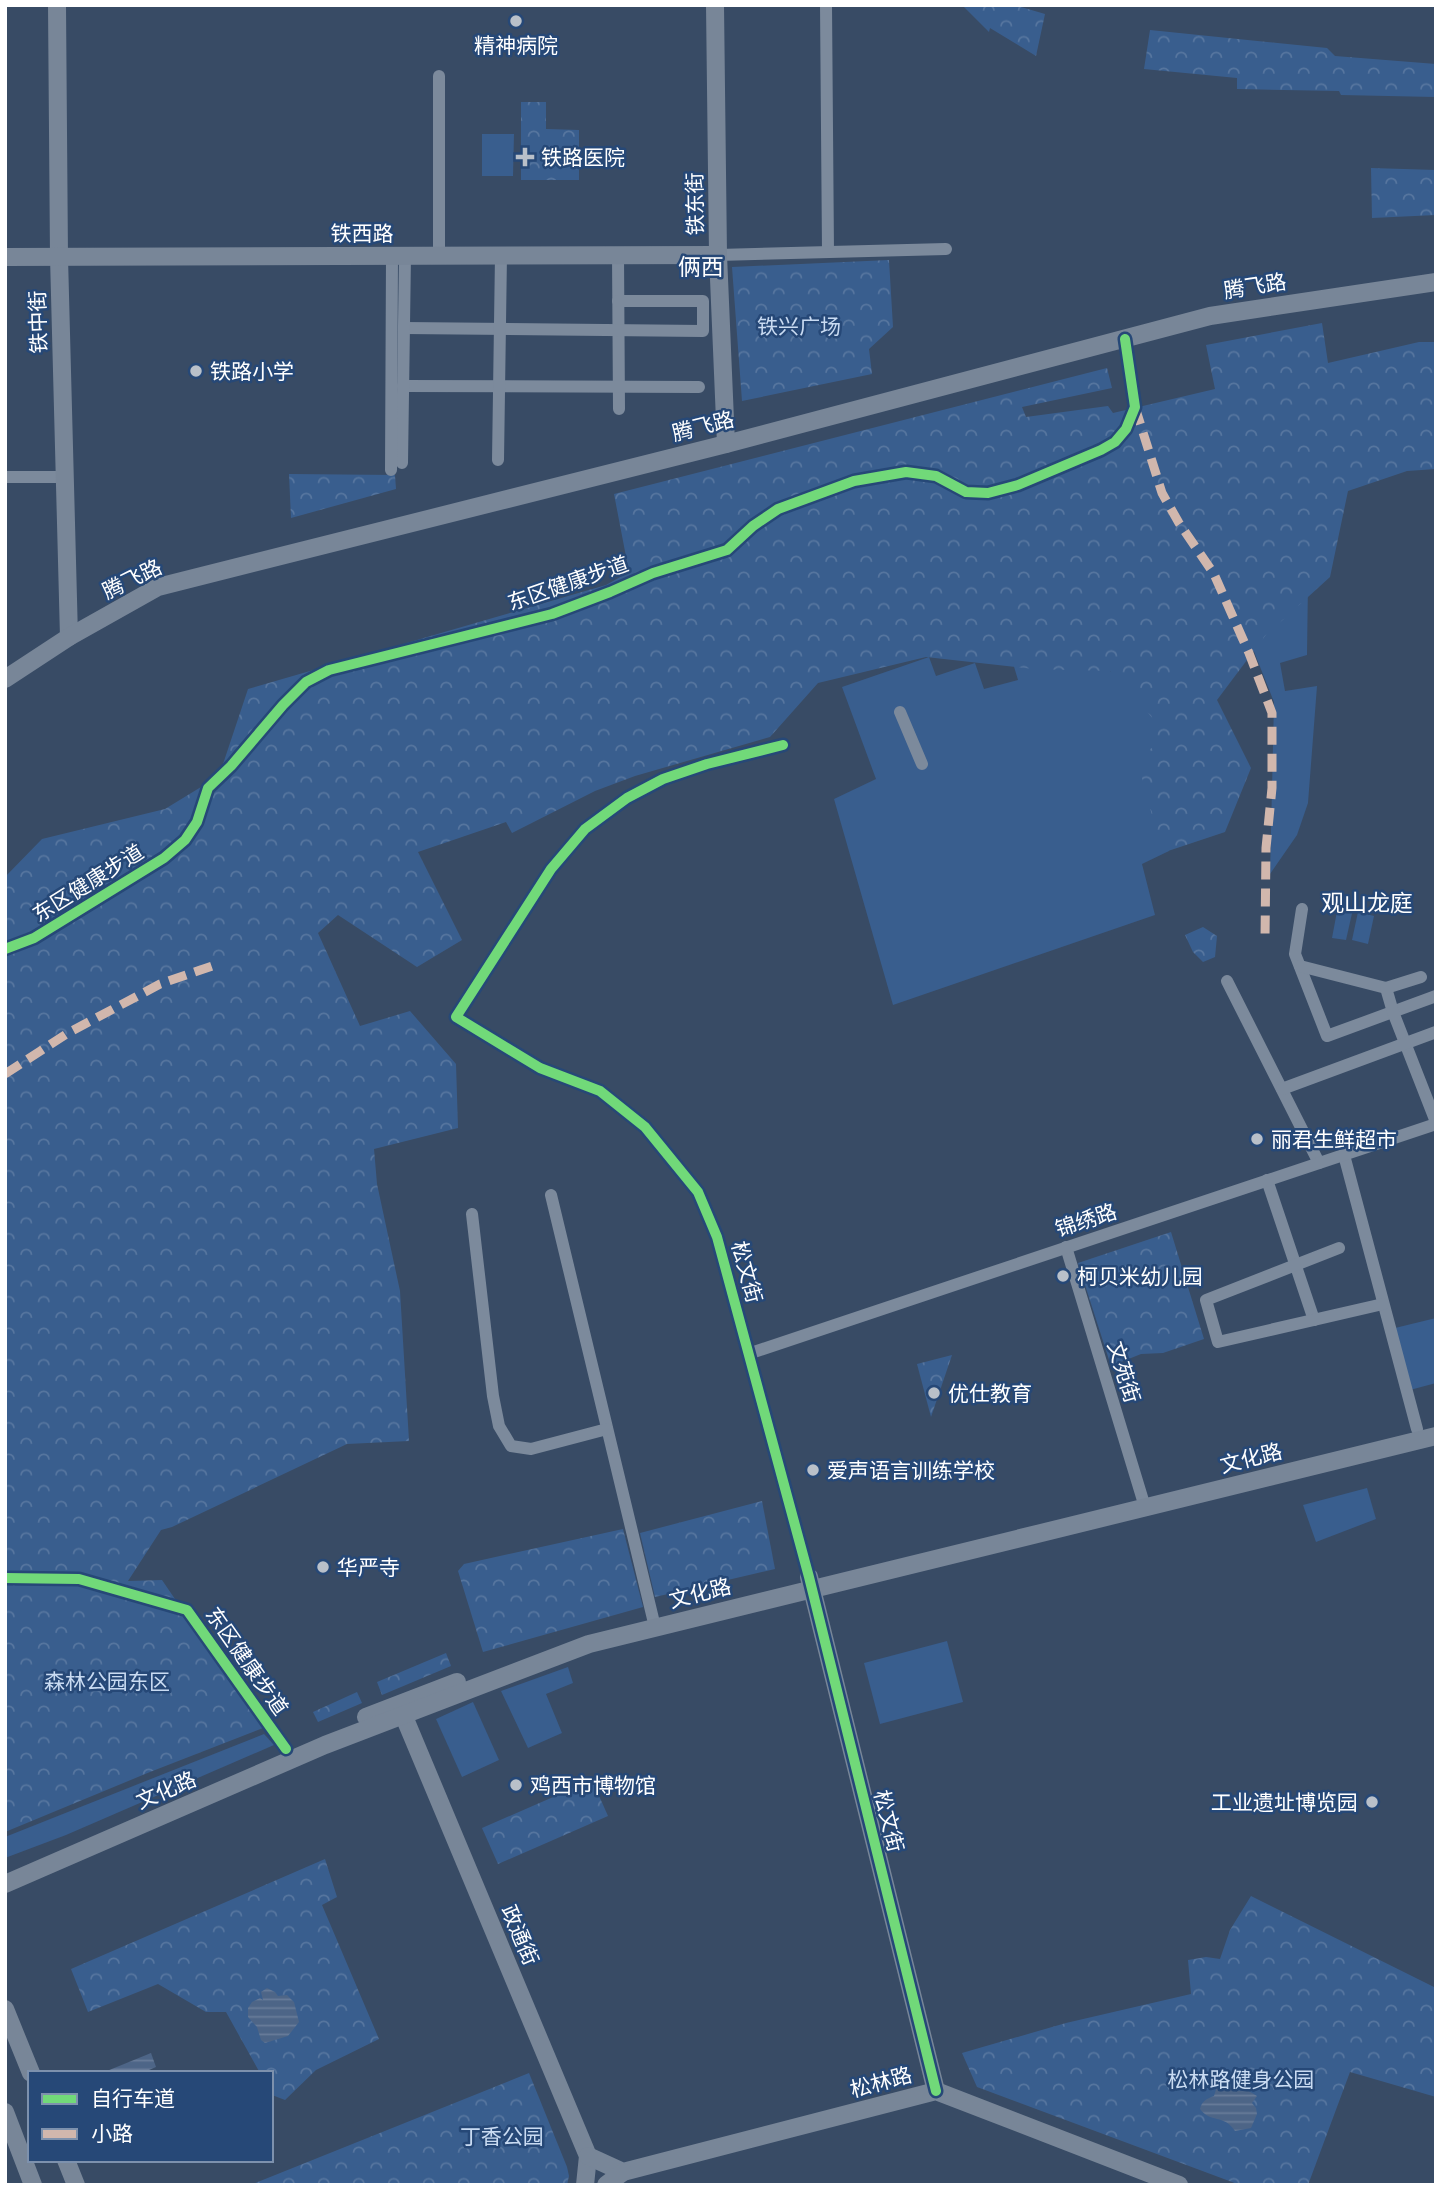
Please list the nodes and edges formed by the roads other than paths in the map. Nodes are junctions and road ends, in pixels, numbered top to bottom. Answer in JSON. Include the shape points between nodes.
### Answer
{"nodes":[{"id":1,"x":57,"y":5,"type":"edge"},
{"id":2,"x":715,"y":5,"type":"edge"},
{"id":3,"x":826,"y":5,"type":"edge"},
{"id":4,"x":439,"y":76,"type":"dead end"},
{"id":5,"x":946,"y":249,"type":"dead end"},
{"id":6,"x":828,"y":252,"type":"junction"},
{"id":7,"x":618,"y":255,"type":"junction"},
{"id":8,"x":718,"y":255,"type":"junction"},
{"id":9,"x":398,"y":256,"type":"junction"},
{"id":10,"x":439,"y":256,"type":"junction"},
{"id":11,"x":501,"y":256,"type":"junction"},
{"id":12,"x":5,"y":257,"type":"edge"},
{"id":13,"x":59,"y":257,"type":"junction"},
{"id":14,"x":1436,"y":282,"type":"edge"},
{"id":15,"x":618,"y":300,"type":"junction"},
{"id":16,"x":404,"y":328,"type":"junction"},
{"id":17,"x":500,"y":329,"type":"junction"},
{"id":18,"x":618,"y":330,"type":"junction"},
{"id":19,"x":403,"y":386,"type":"junction"},
{"id":20,"x":499,"y":387,"type":"junction"},
{"id":21,"x":618,"y":387,"type":"junction"},
{"id":22,"x":699,"y":387,"type":"dead end"},
{"id":23,"x":619,"y":409,"type":"dead end"},
{"id":24,"x":726,"y":444,"type":"junction"},
{"id":25,"x":498,"y":460,"type":"dead end"},
{"id":26,"x":5,"y":477,"type":"edge"},
{"id":27,"x":65,"y":477,"type":"junction"},
{"id":28,"x":69,"y":637,"type":"junction"},
{"id":29,"x":5,"y":679,"type":"edge"},
{"id":30,"x":900,"y":712,"type":"dead end"},
{"id":31,"x":783,"y":745,"type":"dead end"},
{"id":32,"x":922,"y":764,"type":"dead end"},
{"id":33,"x":1302,"y":909,"type":"dead end"},
{"id":34,"x":1300,"y":966,"type":"junction"},
{"id":35,"x":1421,"y":977,"type":"dead end"},
{"id":36,"x":1227,"y":981,"type":"dead end"},
{"id":37,"x":1386,"y":988,"type":"junction"},
{"id":38,"x":1436,"y":996,"type":"edge"},
{"id":39,"x":1393,"y":1012,"type":"junction"},
{"id":40,"x":1436,"y":1032,"type":"edge"},
{"id":41,"x":1282,"y":1089,"type":"junction"},
{"id":42,"x":1436,"y":1123,"type":"edge"},
{"id":43,"x":1344,"y":1154,"type":"junction"},
{"id":44,"x":1319,"y":1163,"type":"junction"},
{"id":45,"x":1266,"y":1180,"type":"junction"},
{"id":46,"x":551,"y":1195,"type":"dead end"},
{"id":47,"x":472,"y":1214,"type":"dead end"},
{"id":48,"x":1066,"y":1247,"type":"junction"},
{"id":49,"x":1339,"y":1248,"type":"dead end"},
{"id":50,"x":1295,"y":1265,"type":"junction"},
{"id":51,"x":1383,"y":1304,"type":"junction"},
{"id":52,"x":1314,"y":1320,"type":"junction"},
{"id":53,"x":748,"y":1354,"type":"junction"},
{"id":54,"x":1436,"y":1424,"type":"edge"},
{"id":55,"x":607,"y":1429,"type":"junction"},
{"id":56,"x":1417,"y":1429,"type":"junction"},
{"id":57,"x":1436,"y":1436,"type":"edge"},
{"id":58,"x":1143,"y":1502,"type":"junction"},
{"id":59,"x":811,"y":1583,"type":"junction"},
{"id":60,"x":653,"y":1622,"type":"junction"},
{"id":61,"x":401,"y":1710,"type":"junction"},
{"id":62,"x":5,"y":1871,"type":"edge"},
{"id":63,"x":5,"y":1884,"type":"edge"},
{"id":64,"x":5,"y":2009,"type":"edge"},
{"id":65,"x":30,"y":2071,"type":"edge"},
{"id":66,"x":936,"y":2091,"type":"junction"},
{"id":67,"x":5,"y":2112,"type":"edge"},
{"id":68,"x":588,"y":2156,"type":"junction"},
{"id":69,"x":67,"y":2162,"type":"edge"},
{"id":70,"x":623,"y":2172,"type":"junction"},
{"id":71,"x":33,"y":2185,"type":"edge"},
{"id":72,"x":76,"y":2185,"type":"edge"},
{"id":73,"x":585,"y":2185,"type":"edge"},
{"id":74,"x":606,"y":2185,"type":"edge"},
{"id":75,"x":1179,"y":2185,"type":"edge"}],
"edges":[{"from":1,"to":13,"type":"street","name":"铁中街"},
{"from":2,"to":8,"type":"street","name":"铁东街"},
{"from":3,"to":6,"type":"street"},
{"from":4,"to":10,"type":"street"},
{"from":5,"to":6,"type":"street"},
{"from":6,"to":8,"type":"street"},
{"from":7,"to":8,"type":"street","name":"铁西路"},
{"from":7,"to":11,"type":"street","name":"铁西路"},
{"from":7,"to":15,"type":"street"},
{"from":8,"to":24,"type":"street","name":"铁东街"},
{"from":9,"to":10,"type":"street","name":"铁西路"},
{"from":9,"to":13,"type":"street","name":"铁西路"},
{"from":9,"to":16,"type":"street"},
{"from":9,"to":19,"type":"street","via":[[396,466]]},
{"from":10,"to":11,"type":"street","name":"铁西路"},
{"from":11,"to":17,"type":"street"},
{"from":12,"to":13,"type":"street","name":"铁西路"},
{"from":13,"to":27,"type":"street","name":"铁中街"},
{"from":14,"to":24,"type":"street","name":"腾飞路","via":[[1210,316]]},
{"from":15,"to":18,"type":"street"},
{"from":15,"to":18,"type":"street","via":[[703,301],[703,331]]},
{"from":16,"to":17,"type":"street"},
{"from":16,"to":19,"type":"street"},
{"from":17,"to":18,"type":"street"},
{"from":17,"to":20,"type":"street"},
{"from":18,"to":21,"type":"street"},
{"from":19,"to":20,"type":"street"},
{"from":20,"to":21,"type":"street"},
{"from":20,"to":25,"type":"street"},
{"from":21,"to":22,"type":"street"},
{"from":21,"to":23,"type":"street"},
{"from":24,"to":28,"type":"street","name":"腾飞路","via":[[158,587]]},
{"from":26,"to":27,"type":"street"},
{"from":27,"to":28,"type":"street","name":"铁中街"},
{"from":28,"to":29,"type":"street","name":"腾飞路"},
{"from":30,"to":32,"type":"street"},
{"from":31,"to":53,"type":"street","name":"松文街","via":[[663,779],[585,828],[551,869],[456,1017],[540,1068],[600,1091],[645,1127],[698,1192],[717,1237]]},
{"from":33,"to":34,"type":"street","via":[[1295,954]]},
{"from":34,"to":37,"type":"street"},
{"from":34,"to":39,"type":"street","via":[[1327,1036]]},
{"from":35,"to":37,"type":"street"},
{"from":36,"to":41,"type":"street"},
{"from":37,"to":39,"type":"street"},
{"from":38,"to":39,"type":"street"},
{"from":39,"to":42,"type":"street"},
{"from":40,"to":41,"type":"street"},
{"from":41,"to":44,"type":"street"},
{"from":42,"to":43,"type":"street","name":"锦绣路"},
{"from":43,"to":44,"type":"street","name":"锦绣路"},
{"from":43,"to":51,"type":"street"},
{"from":44,"to":45,"type":"street","name":"锦绣路"},
{"from":45,"to":48,"type":"street","name":"锦绣路"},
{"from":45,"to":50,"type":"street"},
{"from":46,"to":55,"type":"street"},
{"from":47,"to":55,"type":"street","via":[[499,1426],[512,1446],[531,1449]]},
{"from":48,"to":53,"type":"street","name":"锦绣路"},
{"from":48,"to":58,"type":"street","name":"文苑街"},
{"from":49,"to":50,"type":"street"},
{"from":50,"to":52,"type":"street"},
{"from":50,"to":52,"type":"street","via":[[1206,1300],[1218,1342]]},
{"from":51,"to":52,"type":"street"},
{"from":51,"to":56,"type":"street"},
{"from":53,"to":59,"type":"street","name":"松文街"},
{"from":54,"to":56,"type":"street","name":"文化路"},
{"from":55,"to":60,"type":"street"},
{"from":56,"to":58,"type":"street","name":"文化路"},
{"from":57,"to":58,"type":"street","name":"文化路"},
{"from":58,"to":59,"type":"street","name":"文化路"},
{"from":59,"to":60,"type":"street","name":"文化路"},
{"from":59,"to":66,"type":"street","name":"松文街"},
{"from":60,"to":61,"type":"street","name":"文化路","via":[[586,1632]]},
{"from":61,"to":62,"type":"street","name":"文化路","via":[[320,1734]]},
{"from":61,"to":63,"type":"street","name":"文化路"},
{"from":61,"to":68,"type":"street","name":"政通街"},
{"from":64,"to":65,"type":"street"},
{"from":66,"to":70,"type":"street","name":"松林路"},
{"from":66,"to":75,"type":"street","name":"松林路"},
{"from":67,"to":71,"type":"street"},
{"from":68,"to":70,"type":"street"},
{"from":68,"to":73,"type":"street","name":"政通街"},
{"from":69,"to":72,"type":"street"},
{"from":70,"to":74,"type":"street"}]}
